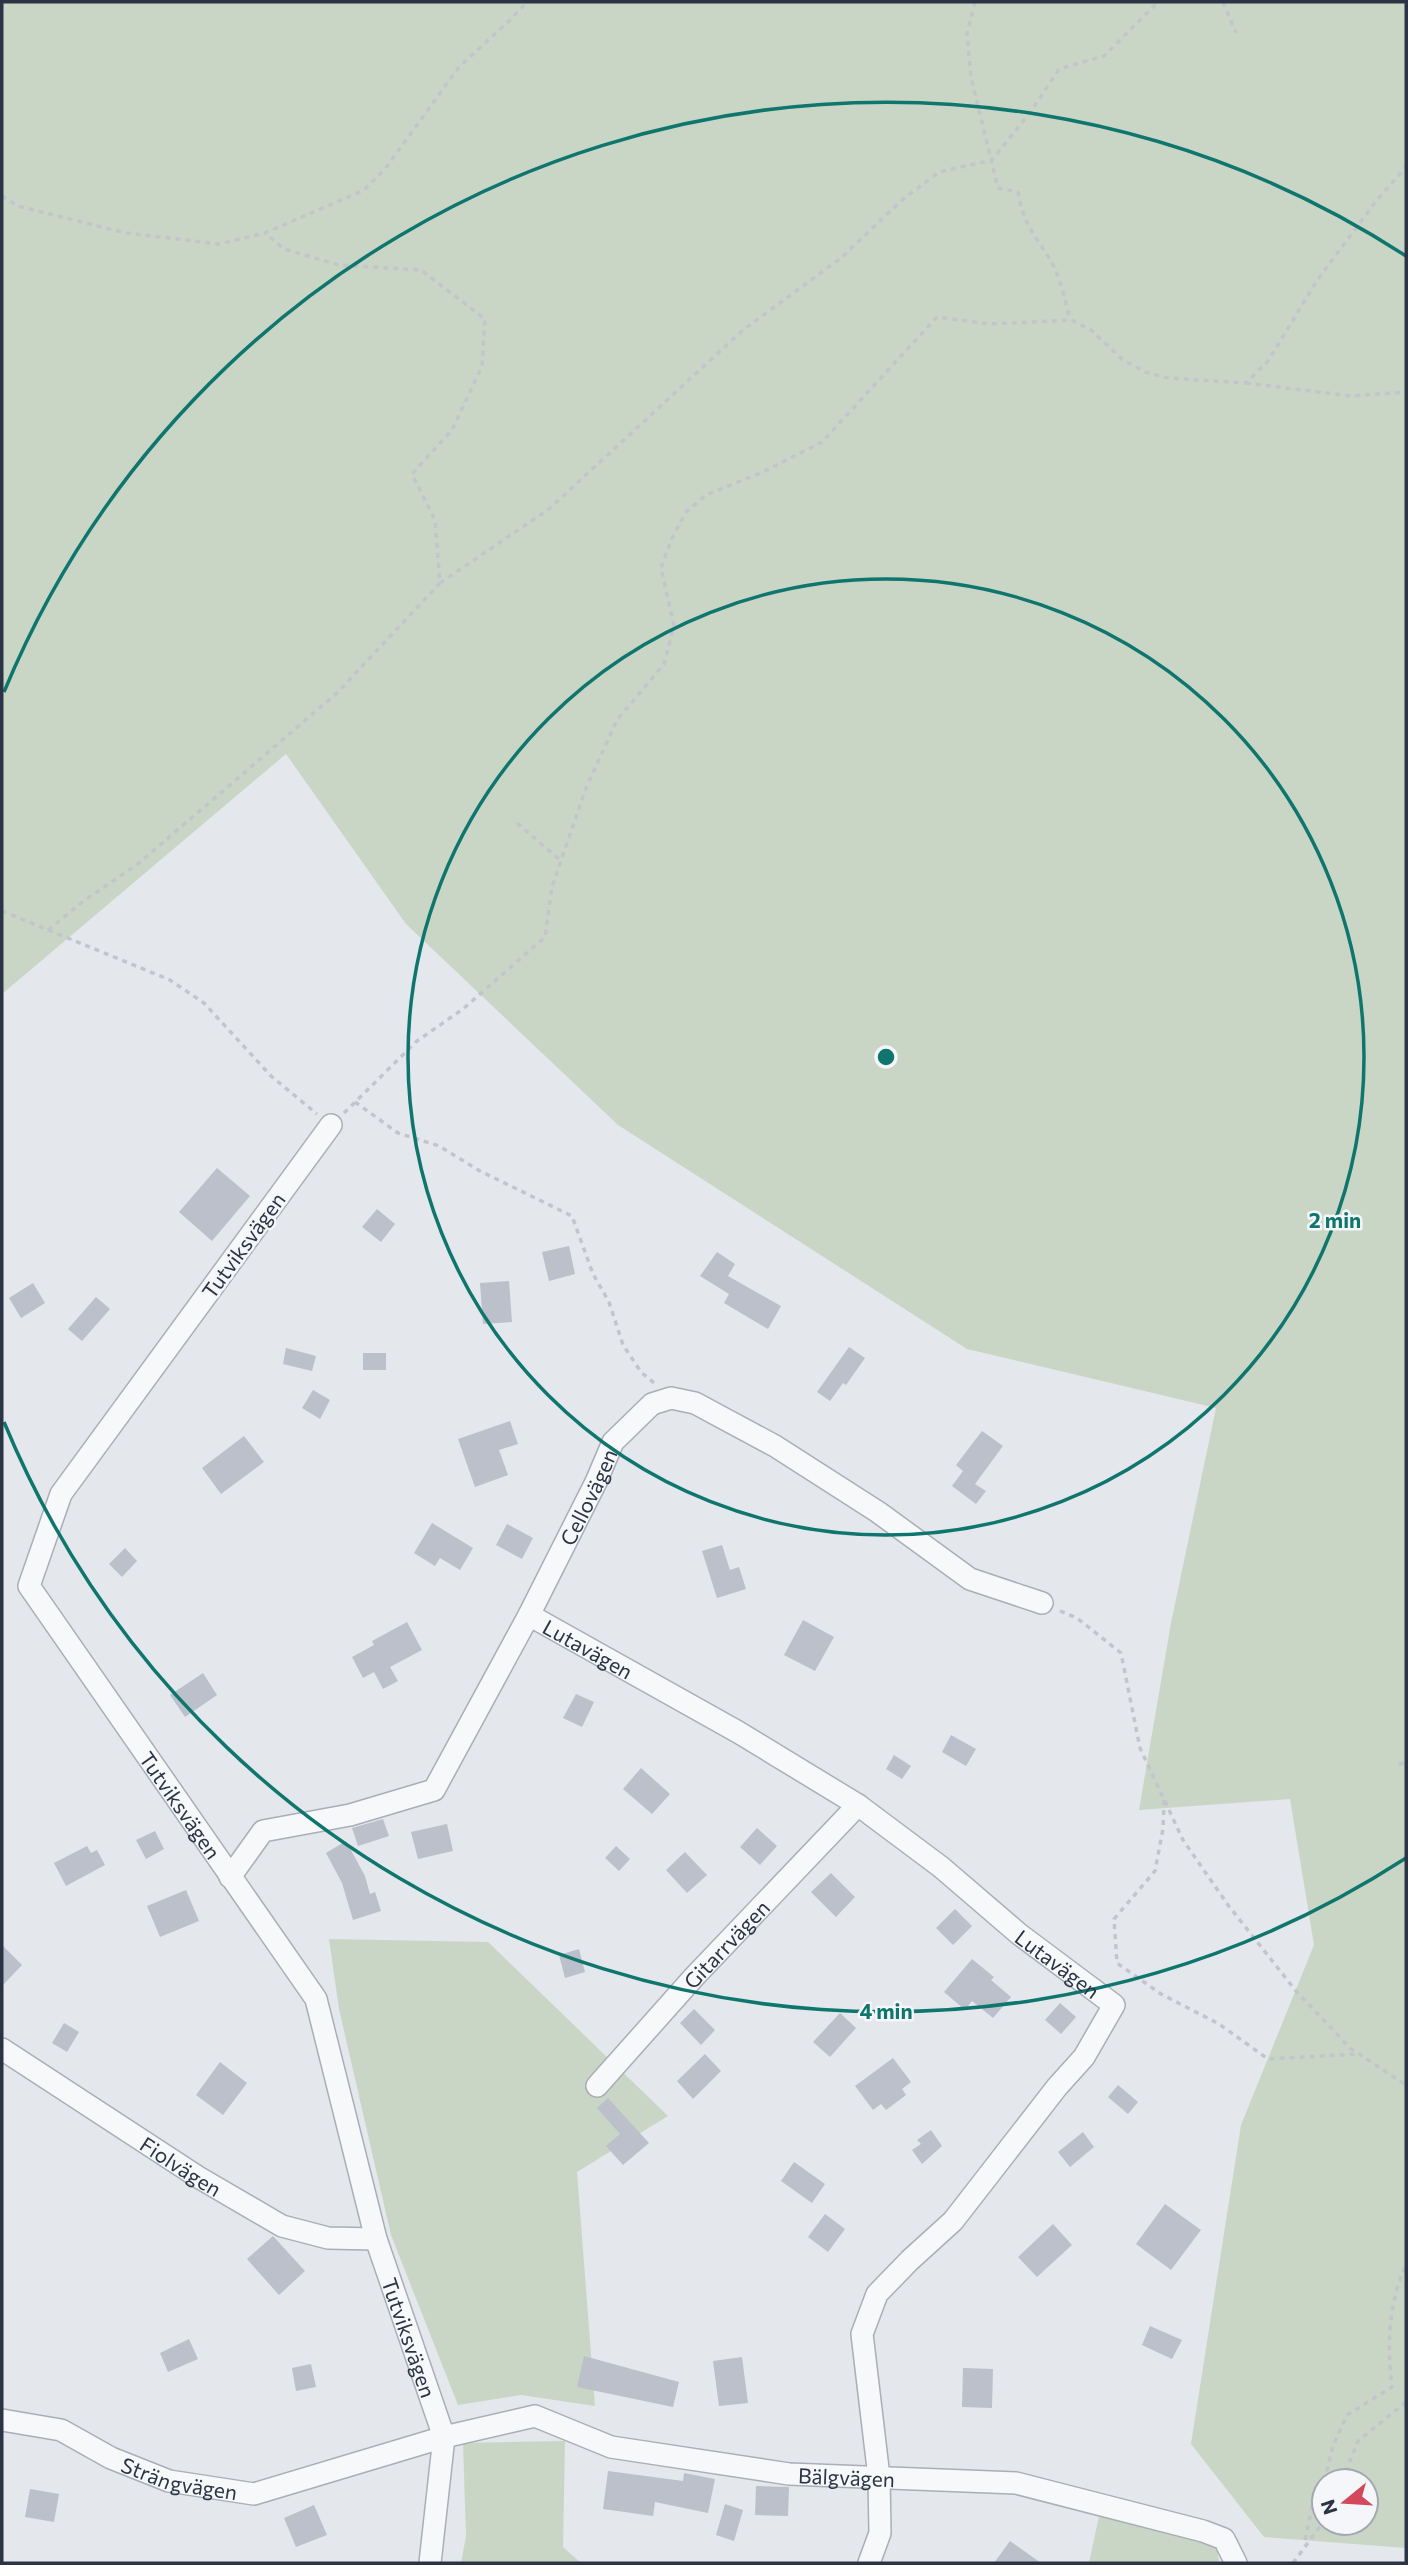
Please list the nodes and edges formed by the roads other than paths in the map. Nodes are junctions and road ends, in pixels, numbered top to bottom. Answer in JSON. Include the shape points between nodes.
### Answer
{"nodes":[{"id":1,"x":331,"y":1125,"type":"road end"},
{"id":2,"x":1042,"y":1603,"type":"road end"},
{"id":3,"x":529,"y":1615,"type":"junction"},
{"id":4,"x":858,"y":1805,"type":"junction"},
{"id":5,"x":230,"y":1877,"type":"junction"},
{"id":6,"x":2,"y":2049,"type":"edge"},
{"id":7,"x":597,"y":2086,"type":"dead end"},
{"id":8,"x":376,"y":2239,"type":"junction"},
{"id":9,"x":2,"y":2420,"type":"edge"},
{"id":10,"x":444,"y":2437,"type":"junction"},
{"id":11,"x":879,"y":2477,"type":"junction"},
{"id":12,"x":430,"y":2563,"type":"edge"},
{"id":13,"x":869,"y":2563,"type":"edge"},
{"id":14,"x":1236,"y":2563,"type":"edge"}],
"edges":[{"from":1,"to":5,"type":"street","name":"Tutviksvägen","via":[[61,1494],[29,1586]]},
{"from":2,"to":3,"type":"street","name":"Cellovägen","via":[[970,1579],[878,1512],[775,1446],[695,1403],[671,1398],[652,1404],[613,1442]]},
{"from":3,"to":4,"type":"street","name":"Lutavägen"},
{"from":3,"to":5,"type":"street","name":"Cellovägen","via":[[434,1790],[350,1815],[263,1831]]},
{"from":4,"to":7,"type":"street","name":"Gitarrvägen"},
{"from":4,"to":11,"type":"street","name":"Lutavägen","via":[[1114,2005],[1084,2057],[953,2221],[877,2294],[862,2334]]},
{"from":5,"to":8,"type":"street","name":"Tutviksvägen","via":[[316,1999]]},
{"from":6,"to":8,"type":"street","name":"Fiolvägen","via":[[282,2226],[328,2238]]},
{"from":8,"to":10,"type":"street","name":"Tutviksvägen"},
{"from":9,"to":10,"type":"street","name":"Strängvägen","via":[[61,2430],[111,2458],[169,2481],[254,2494]]},
{"from":10,"to":11,"type":"street","name":"Bälgvägen","via":[[535,2416],[611,2447],[789,2474]]},
{"from":10,"to":12,"type":"street","name":"Tutviksvägen"},
{"from":11,"to":13,"type":"street","name":"Lutavägen","via":[[880,2533]]},
{"from":11,"to":14,"type":"street","name":"Bälgvägen","via":[[1016,2483],[1203,2531],[1224,2539]]}]}
